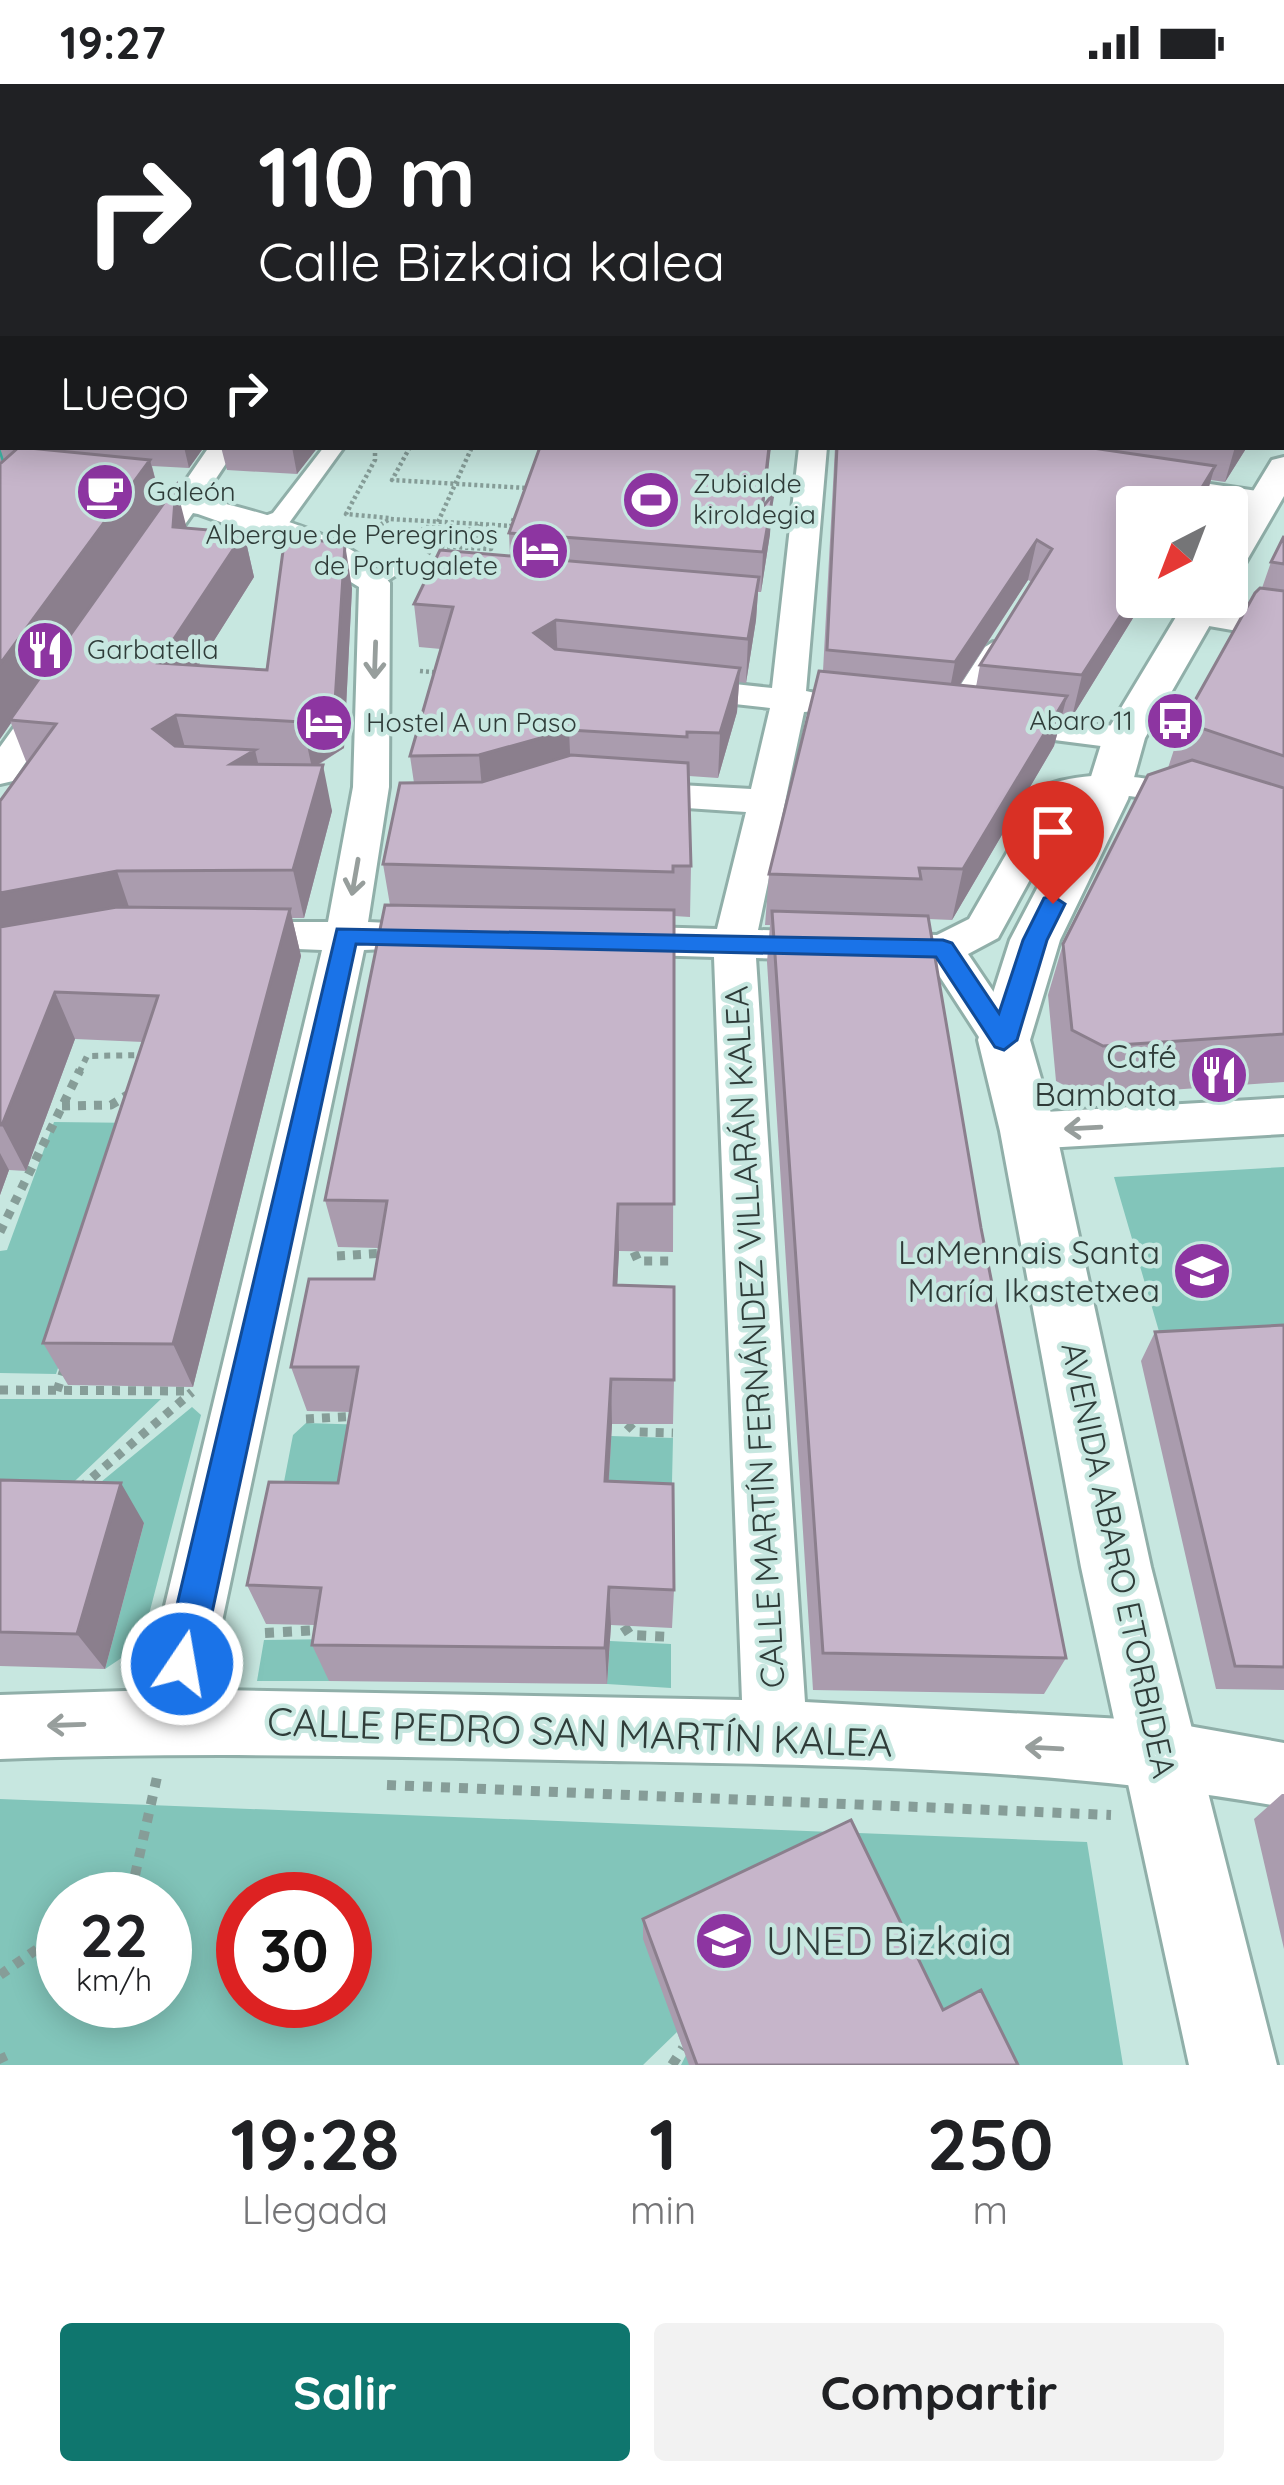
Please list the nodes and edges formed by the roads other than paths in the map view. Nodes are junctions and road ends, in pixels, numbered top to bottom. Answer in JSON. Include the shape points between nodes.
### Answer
{"nodes":[{"id":1,"x":220,"y":450,"type":"edge"},
{"id":2,"x":332,"y":450,"type":"edge"},
{"id":3,"x":812,"y":450,"type":"edge"},
{"id":4,"x":1284,"y":467,"type":"edge"},
{"id":5,"x":1114,"y":478,"type":"edge"},
{"id":6,"x":178,"y":492,"type":"junction"},
{"id":7,"x":1264,"y":501,"type":"junction"},
{"id":8,"x":265,"y":524,"type":"junction"},
{"id":9,"x":1248,"y":528,"type":"edge"},
{"id":10,"x":150,"y":556,"type":"edge"},
{"id":11,"x":403,"y":566,"type":"dead end"},
{"id":12,"x":374,"y":583,"type":"junction"},
{"id":13,"x":1195,"y":618,"type":"edge"},
{"id":14,"x":1245,"y":618,"type":"edge"},
{"id":15,"x":1006,"y":626,"type":"edge"},
{"id":16,"x":1284,"y":629,"type":"edge"},
{"id":17,"x":69,"y":674,"type":"edge"},
{"id":18,"x":653,"y":686,"type":"edge"},
{"id":19,"x":788,"y":700,"type":"junction"},
{"id":20,"x":843,"y":706,"type":"edge"},
{"id":21,"x":941,"y":717,"type":"joint"},
{"id":22,"x":1118,"y":760,"type":"junction"},
{"id":23,"x":0,"y":773,"type":"edge"},
{"id":24,"x":595,"y":791,"type":"edge"},
{"id":25,"x":768,"y":802,"type":"junction"},
{"id":26,"x":1284,"y":831,"type":"edge"},
{"id":27,"x":346,"y":935,"type":"junction"},
{"id":28,"x":183,"y":936,"type":"edge"},
{"id":29,"x":485,"y":938,"type":"edge"},
{"id":30,"x":576,"y":940,"type":"edge"},
{"id":31,"x":734,"y":943,"type":"junction"},
{"id":32,"x":943,"y":949,"type":"junction"},
{"id":33,"x":1004,"y":1040,"type":"junction"},
{"id":34,"x":1284,"y":1116,"type":"edge"},
{"id":35,"x":1028,"y":1131,"type":"junction"},
{"id":36,"x":0,"y":1727,"type":"edge"},
{"id":37,"x":775,"y":1732,"type":"junction"},
{"id":38,"x":189,"y":1749,"type":"junction"},
{"id":39,"x":1160,"y":1754,"type":"junction"},
{"id":40,"x":1284,"y":1775,"type":"edge"},
{"id":41,"x":1233,"y":2065,"type":"edge"}],
"edges":[{"from":1,"to":6,"type":"street"},
{"from":2,"to":8,"type":"street","via":[[281,518]]},
{"from":3,"to":19,"type":"street","name":"CALLE MARTÍN FERNÁNDEZ VILLARÁN KALEA","via":[[781,606]]},
{"from":4,"to":7,"type":"street"},
{"from":5,"to":7,"type":"street"},
{"from":6,"to":8,"type":"street"},
{"from":6,"to":10,"type":"street"},
{"from":7,"to":9,"type":"street"},
{"from":8,"to":12,"type":"street"},
{"from":11,"to":12,"type":"lane"},
{"from":12,"to":27,"type":"street","one_way":true,"via":[[371,802]]},
{"from":13,"to":22,"type":"street"},
{"from":14,"to":16,"type":"street"},
{"from":15,"to":21,"type":"lane"},
{"from":17,"to":23,"type":"street"},
{"from":18,"to":19,"type":"street"},
{"from":19,"to":20,"type":"street"},
{"from":19,"to":25,"type":"street","name":"CALLE MARTÍN FERNÁNDEZ VILLARÁN KALEA"},
{"from":21,"to":22,"type":"street"},
{"from":22,"to":26,"type":"street"},
{"from":22,"to":32,"type":"street","via":[[1059,793],[984,928]]},
{"from":22,"to":33,"type":"street","via":[[1035,940]]},
{"from":24,"to":25,"type":"street"},
{"from":25,"to":31,"type":"street","name":"CALLE MARTÍN FERNÁNDEZ VILLARÁN KALEA"},
{"from":27,"to":28,"type":"street"},
{"from":27,"to":29,"type":"street"},
{"from":27,"to":38,"type":"street","via":[[182,1664]]},
{"from":30,"to":31,"type":"street"},
{"from":31,"to":32,"type":"street"},
{"from":31,"to":37,"type":"street","name":"CALLE MARTÍN FERNÁNDEZ VILLARÁN KALEA"},
{"from":32,"to":33,"type":"street"},
{"from":33,"to":35,"type":"street","name":"AVENIDA ABARO ETORBIDEA"},
{"from":34,"to":35,"type":"street","one_way":true},
{"from":35,"to":39,"type":"street","name":"AVENIDA ABARO ETORBIDEA"},
{"from":38,"to":36,"type":"street","name":"CALLE PEDRO SAN MARTÍN KALEA","one_way":true},
{"from":37,"to":38,"type":"street","name":"CALLE PEDRO SAN MARTÍN KALEA"},
{"from":39,"to":37,"type":"street","name":"CALLE PEDRO SAN MARTÍN KALEA","one_way":true},
{"from":39,"to":40,"type":"street","name":"CALLE PEDRO SAN MARTÍN KALEA"},
{"from":39,"to":41,"type":"street","name":"AVENIDA ABARO ETORBIDEA"}]}
